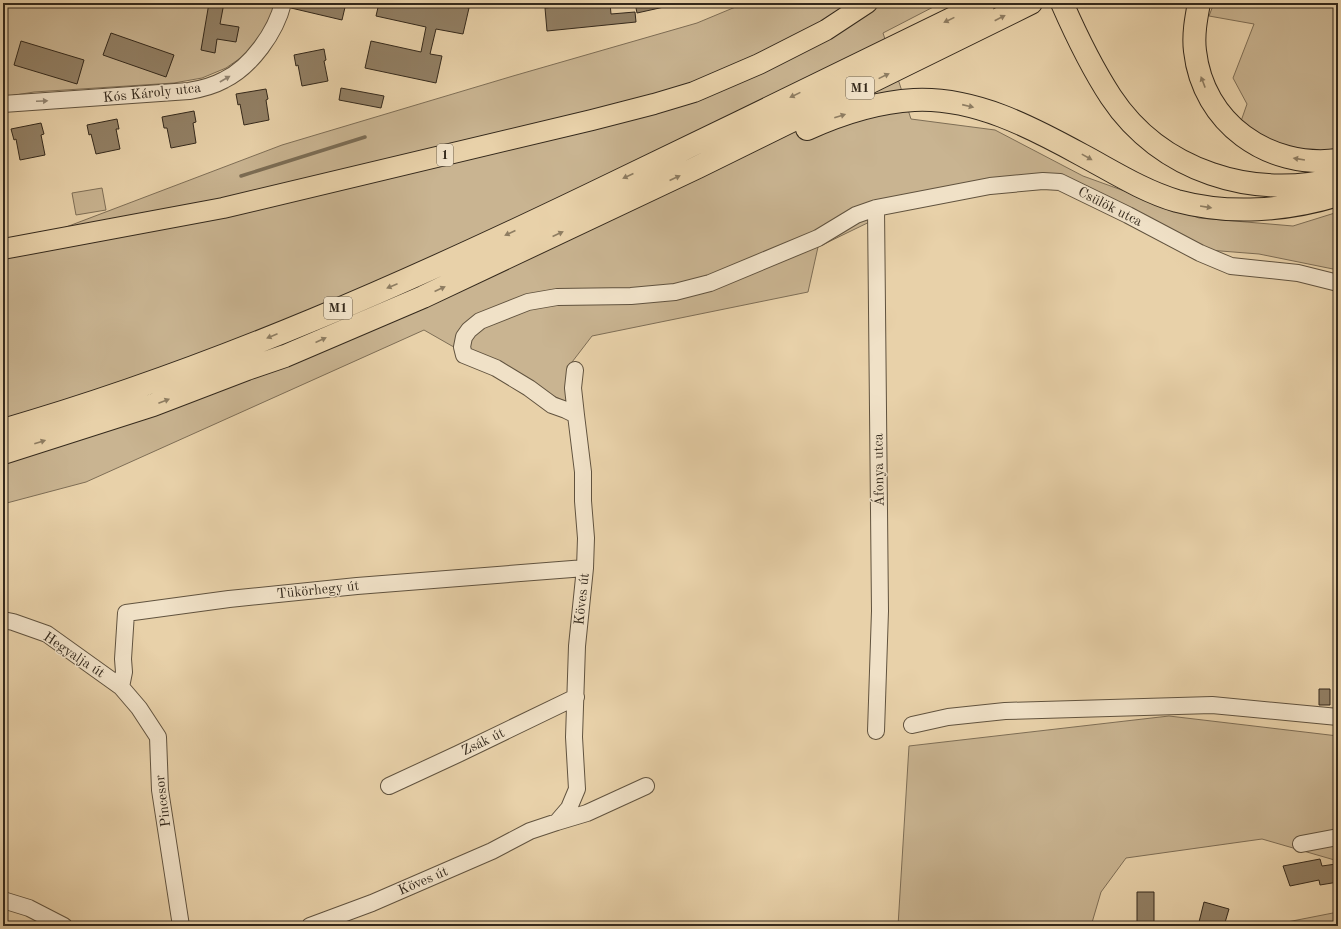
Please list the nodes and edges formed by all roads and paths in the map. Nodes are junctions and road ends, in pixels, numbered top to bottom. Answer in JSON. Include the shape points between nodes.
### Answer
{"nodes":[{"id":1,"x":283,"y":3,"type":"edge"},
{"id":2,"x":867,"y":3,"type":"edge"},
{"id":3,"x":984,"y":3,"type":"edge"},
{"id":4,"x":1062,"y":3,"type":"edge"},
{"id":5,"x":1199,"y":3,"type":"edge"},
{"id":6,"x":1026,"y":6,"type":"edge"},
{"id":7,"x":3,"y":104,"type":"edge"},
{"id":8,"x":1338,"y":160,"type":"edge"},
{"id":9,"x":698,"y":168,"type":"junction"},
{"id":10,"x":1338,"y":178,"type":"edge"},
{"id":11,"x":1338,"y":195,"type":"edge"},
{"id":12,"x":876,"y":208,"type":"junction"},
{"id":13,"x":3,"y":249,"type":"edge"},
{"id":14,"x":1338,"y":282,"type":"edge"},
{"id":15,"x":575,"y":370,"type":"dead end"},
{"id":16,"x":576,"y":415,"type":"junction"},
{"id":17,"x":3,"y":430,"type":"edge"},
{"id":18,"x":3,"y":453,"type":"edge"},
{"id":19,"x":585,"y":568,"type":"junction"},
{"id":20,"x":3,"y":620,"type":"edge"},
{"id":21,"x":121,"y":687,"type":"junction"},
{"id":22,"x":576,"y":697,"type":"junction"},
{"id":23,"x":1338,"y":717,"type":"edge"},
{"id":24,"x":912,"y":725,"type":"dead end"},
{"id":25,"x":876,"y":731,"type":"dead end"},
{"id":26,"x":389,"y":786,"type":"dead end"},
{"id":27,"x":646,"y":786,"type":"dead end"},
{"id":28,"x":557,"y":822,"type":"junction"},
{"id":29,"x":1338,"y":837,"type":"edge"},
{"id":30,"x":1301,"y":844,"type":"dead end"},
{"id":31,"x":3,"y":900,"type":"edge"},
{"id":32,"x":64,"y":926,"type":"edge"},
{"id":33,"x":181,"y":926,"type":"edge"},
{"id":34,"x":310,"y":926,"type":"edge"}],
"edges":[{"from":7,"to":1,"type":"street","name":"Kós Károly utca","one_way":true,"via":[[189,91],[209,87],[226,80],[255,55],[278,21]]},
{"from":2,"to":13,"type":"main road","number":"1","via":[[826,30],[759,64],[694,92],[654,104],[223,208]]},
{"from":3,"to":17,"type":"highway","number":"M1","one_way":true,"via":[[663,160],[417,276],[244,348],[142,385]]},
{"from":4,"to":10,"type":"highway","via":[[1112,98],[1138,129],[1170,154],[1187,164],[1223,178],[1256,185],[1296,186]]},
{"from":8,"to":5,"type":"highway","one_way":true,"via":[[1324,162],[1295,159],[1268,151],[1246,139],[1226,122],[1212,103],[1198,67],[1194,28]]},
{"from":9,"to":6,"type":"highway","number":"M1","one_way":true},
{"from":9,"to":11,"type":"highway","one_way":true,"via":[[748,155],[827,120],[866,108],[914,100],[972,107],[1012,121],[1145,188],[1192,204],[1233,209],[1271,208],[1294,206]]},
{"from":18,"to":9,"type":"highway","number":"M1","one_way":true,"via":[[153,405],[285,356],[430,294]]},
{"from":12,"to":14,"type":"street","name":"Csülök utca","via":[[990,186],[1060,182],[1200,253],[1232,266],[1298,273]]},
{"from":12,"to":16,"type":"street","name":"Csülök utca","via":[[856,215],[818,238],[710,283],[675,292],[631,296],[557,297],[528,302],[480,320],[469,330],[462,347],[464,355],[496,368],[552,405]]},
{"from":12,"to":25,"type":"street","name":"Áfonya utca","via":[[880,611]]},
{"from":15,"to":16,"type":"street","name":"Köves út","via":[[573,388]]},
{"from":16,"to":19,"type":"street","name":"Köves út","via":[[583,472]]},
{"from":19,"to":21,"type":"street","name":"Tükörhegy út","via":[[357,586],[229,599],[126,614]]},
{"from":19,"to":22,"type":"street","name":"Köves út","via":[[577,646]]},
{"from":20,"to":21,"type":"street","name":"Hegyalja út","via":[[47,634]]},
{"from":21,"to":33,"type":"street","name":"Pincesor","via":[[158,737],[160,790]]},
{"from":22,"to":26,"type":"street","name":"Zsák út"},
{"from":22,"to":28,"type":"street","name":"Köves út","via":[[574,737],[577,789],[568,808]]},
{"from":23,"to":24,"type":"street","via":[[1212,705],[1005,711],[948,717]]},
{"from":27,"to":28,"type":"street","name":"Köves út","via":[[587,813]]},
{"from":28,"to":34,"type":"street","name":"Köves út","via":[[530,831],[492,851],[372,904]]},
{"from":29,"to":30,"type":"street"},
{"from":31,"to":32,"type":"street","via":[[29,908]]}]}
